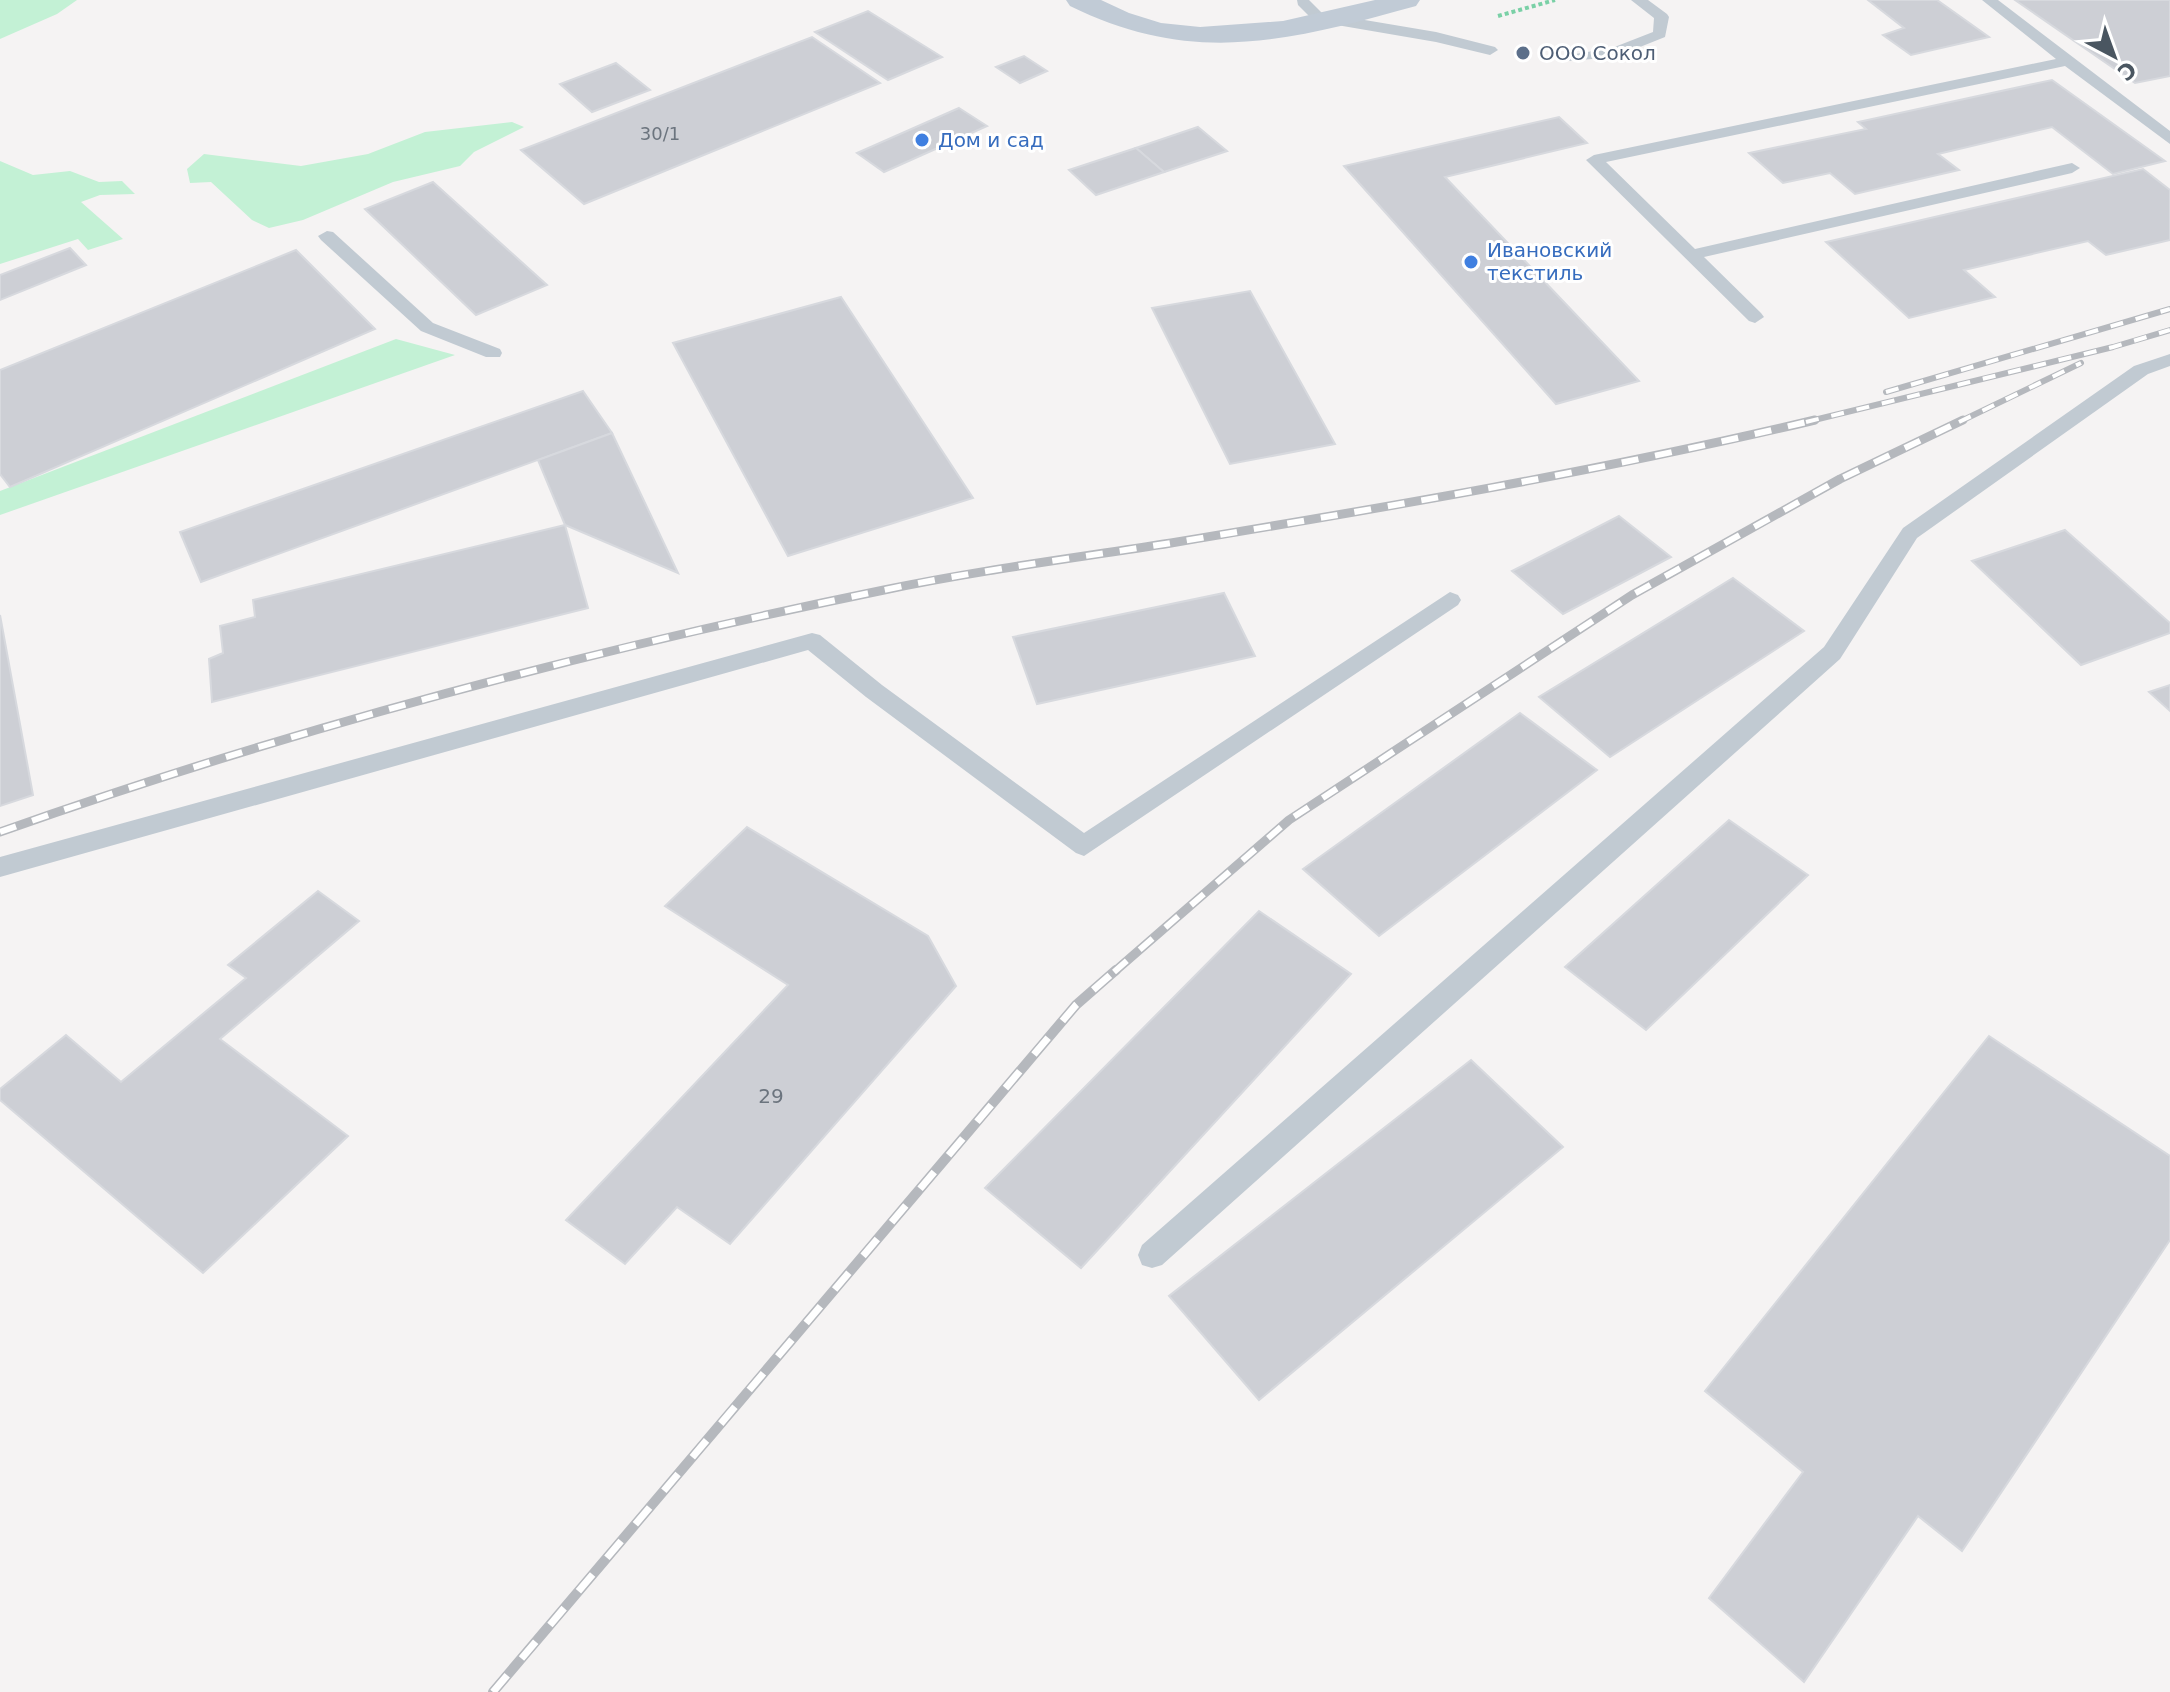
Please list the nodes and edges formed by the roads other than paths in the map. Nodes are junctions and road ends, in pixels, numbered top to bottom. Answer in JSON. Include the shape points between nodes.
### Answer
{"nodes":[{"id":1,"x":1080,"y":0,"type":"edge"},
{"id":2,"x":1406,"y":0,"type":"edge"},
{"id":3,"x":1638,"y":0,"type":"edge"},
{"id":4,"x":1989,"y":0,"type":"edge"},
{"id":5,"x":1303,"y":2,"type":"dead end"},
{"id":6,"x":1329,"y":21,"type":"junction"},
{"id":7,"x":1490,"y":50,"type":"dead end"},
{"id":8,"x":1574,"y":58,"type":"dead end"},
{"id":9,"x":2066,"y":61,"type":"junction"},
{"id":10,"x":2170,"y":139,"type":"edge"},
{"id":11,"x":2072,"y":168,"type":"dead end"},
{"id":12,"x":327,"y":236,"type":"dead end"},
{"id":13,"x":1692,"y":255,"type":"junction"},
{"id":14,"x":1755,"y":317,"type":"dead end"},
{"id":15,"x":493,"y":353,"type":"dead end"},
{"id":16,"x":2170,"y":360,"type":"edge"},
{"id":17,"x":1450,"y":600,"type":"dead end"},
{"id":18,"x":0,"y":867,"type":"edge"},
{"id":19,"x":1152,"y":1255,"type":"dead end"}],
"edges":[{"from":1,"to":6,"type":"street","via":[[1157,32],[1247,37]]},
{"from":2,"to":6,"type":"street"},
{"from":3,"to":8,"type":"lane","via":[[1662,17],[1660,34],[1615,52]]},
{"from":4,"to":9,"type":"lane"},
{"from":5,"to":6,"type":"lane"},
{"from":6,"to":7,"type":"lane"},
{"from":9,"to":10,"type":"lane"},
{"from":9,"to":13,"type":"lane","via":[[1594,160]]},
{"from":11,"to":13,"type":"lane"},
{"from":12,"to":15,"type":"lane","via":[[427,327]]},
{"from":13,"to":14,"type":"lane"},
{"from":16,"to":19,"type":"lane","via":[[2141,370],[1910,533],[1832,653]]},
{"from":17,"to":18,"type":"lane","via":[[1084,846],[812,641]]}]}
